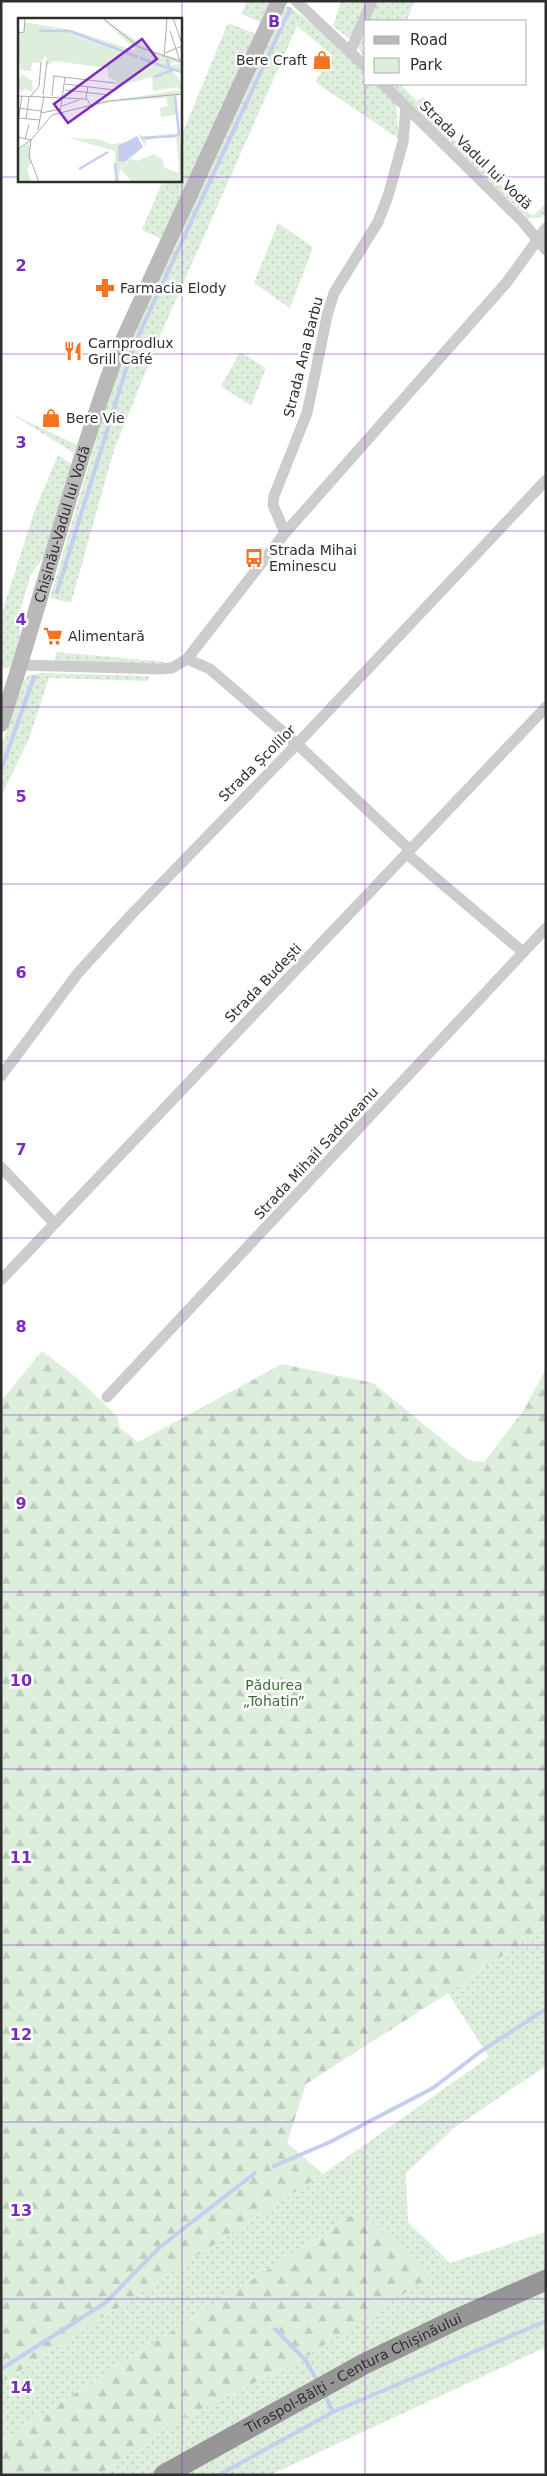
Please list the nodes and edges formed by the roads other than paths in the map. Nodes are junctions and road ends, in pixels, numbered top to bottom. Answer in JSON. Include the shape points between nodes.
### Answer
{"nodes":[{"id":1,"x":279,"y":1,"type":"edge"},
{"id":2,"x":296,"y":1,"type":"edge"},
{"id":3,"x":372,"y":1,"type":"edge"},
{"id":4,"x":350,"y":52,"type":"junction"},
{"id":5,"x":364,"y":65,"type":"edge"},
{"id":6,"x":384,"y":85,"type":"edge"},
{"id":7,"x":406,"y":107,"type":"junction"},
{"id":8,"x":546,"y":228,"type":"edge"},
{"id":9,"x":539,"y":239,"type":"junction"},
{"id":10,"x":546,"y":250,"type":"edge"},
{"id":11,"x":546,"y":480,"type":"edge"},
{"id":12,"x":285,"y":533,"type":"junction"},
{"id":13,"x":187,"y":659,"type":"junction"},
{"id":14,"x":21,"y":665,"type":"junction"},
{"id":15,"x":546,"y":707,"type":"edge"},
{"id":16,"x":1,"y":724,"type":"edge"},
{"id":17,"x":297,"y":744,"type":"junction"},
{"id":18,"x":408,"y":852,"type":"junction"},
{"id":19,"x":546,"y":928,"type":"edge"},
{"id":20,"x":523,"y":952,"type":"junction"},
{"id":21,"x":1,"y":1076,"type":"edge"},
{"id":22,"x":1,"y":1167,"type":"edge"},
{"id":23,"x":54,"y":1223,"type":"junction"},
{"id":24,"x":1,"y":1280,"type":"edge"},
{"id":25,"x":107,"y":1397,"type":"dead end"},
{"id":26,"x":546,"y":2280,"type":"edge"},
{"id":27,"x":164,"y":2475,"type":"edge"}],
"edges":[{"from":1,"to":14,"type":"main road","name":"Chișinău-Vadul lui Vodă","via":[[117,353],[96,409]]},
{"from":2,"to":4,"type":"street"},
{"from":3,"to":4,"type":"street"},
{"from":4,"to":5,"type":"street"},
{"from":6,"to":7,"type":"street","name":"Strada Vadul lui Vodă"},
{"from":7,"to":9,"type":"street","name":"Strada Vadul lui Vodă"},
{"from":7,"to":12,"type":"street","name":"Strada Ana Barbu","via":[[403,142],[388,196],[378,222],[334,293],[307,413],[274,496],[273,505]]},
{"from":8,"to":9,"type":"street"},
{"from":9,"to":10,"type":"street","name":"Strada Vadul lui Vodă"},
{"from":9,"to":12,"type":"street","via":[[507,282]]},
{"from":11,"to":17,"type":"street","name":"Strada Școlilor"},
{"from":12,"to":13,"type":"street"},
{"from":13,"to":14,"type":"street","via":[[172,668],[160,669]]},
{"from":13,"to":17,"type":"street","via":[[210,669]]},
{"from":14,"to":16,"type":"main road","name":"Chișinău-Vadul lui Vodă"},
{"from":15,"to":18,"type":"street","name":"Strada Budești"},
{"from":17,"to":18,"type":"street"},
{"from":17,"to":21,"type":"street","name":"Strada Școlilor","via":[[188,854],[78,973]]},
{"from":18,"to":20,"type":"street"},
{"from":18,"to":23,"type":"street","name":"Strada Budești"},
{"from":19,"to":20,"type":"street","name":"Strada Mihail Sadoveanu"},
{"from":20,"to":25,"type":"street","name":"Strada Mihail Sadoveanu"},
{"from":22,"to":23,"type":"street"},
{"from":23,"to":24,"type":"street","name":"Strada Budești"},
{"from":26,"to":27,"type":"highway","name":"Tiraspol-Bălţi - Centura Chișinăului","via":[[364,2364]]}]}
